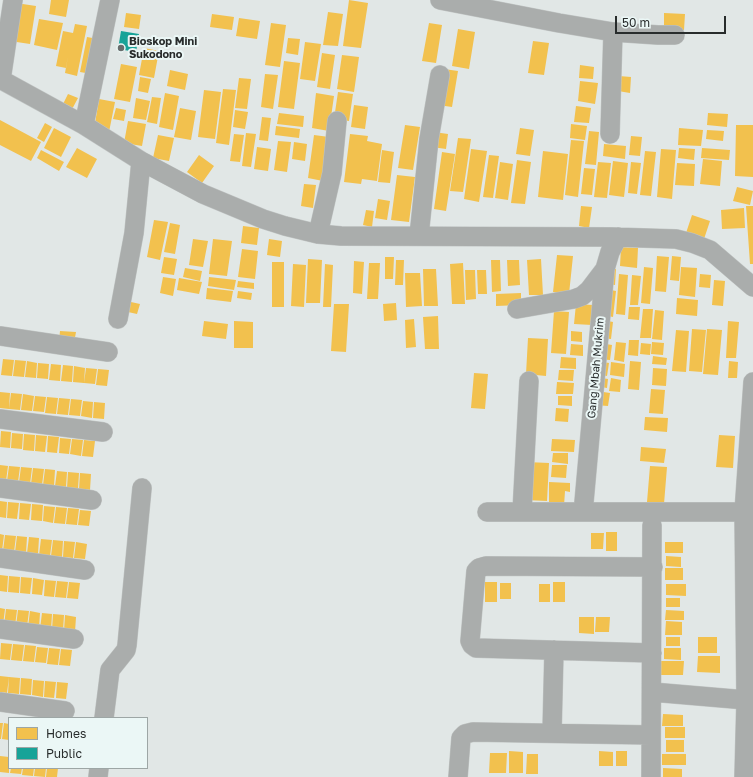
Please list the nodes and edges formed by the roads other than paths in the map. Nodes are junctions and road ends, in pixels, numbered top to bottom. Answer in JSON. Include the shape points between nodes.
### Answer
{"nodes":[{"id":1,"x":13,"y":0,"type":"edge"},
{"id":2,"x":110,"y":0,"type":"edge"},
{"id":3,"x":440,"y":0,"type":"edge"},
{"id":4,"x":613,"y":32,"type":"junction"},
{"id":5,"x":675,"y":35,"type":"dead end"},
{"id":6,"x":440,"y":75,"type":"dead end"},
{"id":7,"x":1,"y":80,"type":"edge"},
{"id":8,"x":337,"y":121,"type":"dead end"},
{"id":9,"x":84,"y":125,"type":"junction"},
{"id":10,"x":610,"y":134,"type":"dead end"},
{"id":11,"x":141,"y":160,"type":"junction"},
{"id":12,"x":318,"y":234,"type":"junction"},
{"id":13,"x":419,"y":236,"type":"junction"},
{"id":14,"x":618,"y":237,"type":"junction"},
{"id":15,"x":605,"y":269,"type":"junction"},
{"id":16,"x":753,"y":287,"type":"edge"},
{"id":17,"x":517,"y":309,"type":"dead end"},
{"id":18,"x":118,"y":319,"type":"dead end"},
{"id":19,"x":0,"y":336,"type":"edge"},
{"id":20,"x":108,"y":352,"type":"dead end"},
{"id":21,"x":529,"y":381,"type":"dead end"},
{"id":22,"x":753,"y":382,"type":"edge"},
{"id":23,"x":0,"y":419,"type":"edge"},
{"id":24,"x":103,"y":432,"type":"dead end"},
{"id":25,"x":0,"y":488,"type":"edge"},
{"id":26,"x":142,"y":488,"type":"dead end"},
{"id":27,"x":92,"y":500,"type":"dead end"},
{"id":28,"x":584,"y":502,"type":"dead end"},
{"id":29,"x":487,"y":512,"type":"dead end"},
{"id":30,"x":522,"y":512,"type":"junction"},
{"id":31,"x":744,"y":512,"type":"junction"},
{"id":32,"x":652,"y":525,"type":"dead end"},
{"id":33,"x":0,"y":558,"type":"edge"},
{"id":34,"x":653,"y":567,"type":"junction"},
{"id":35,"x":85,"y":570,"type":"dead end"},
{"id":36,"x":0,"y":629,"type":"edge"},
{"id":37,"x":74,"y":639,"type":"dead end"},
{"id":38,"x":554,"y":650,"type":"junction"},
{"id":39,"x":652,"y":653,"type":"junction"},
{"id":40,"x":652,"y":692,"type":"junction"},
{"id":41,"x":746,"y":700,"type":"junction"},
{"id":42,"x":0,"y":702,"type":"edge"},
{"id":43,"x":65,"y":711,"type":"dead end"},
{"id":44,"x":104,"y":717,"type":"edge"},
{"id":45,"x":552,"y":733,"type":"junction"},
{"id":46,"x":651,"y":735,"type":"junction"},
{"id":47,"x":458,"y":777,"type":"edge"},
{"id":48,"x":651,"y":777,"type":"edge"},
{"id":49,"x":744,"y":777,"type":"edge"}],
"edges":[{"from":1,"to":7,"type":"street"},
{"from":2,"to":9,"type":"street"},
{"from":3,"to":4,"type":"street"},
{"from":4,"to":5,"type":"street"},
{"from":4,"to":10,"type":"street"},
{"from":6,"to":13,"type":"street","via":[[429,139]]},
{"from":7,"to":9,"type":"street"},
{"from":8,"to":12,"type":"street","via":[[332,173]]},
{"from":9,"to":11,"type":"street"},
{"from":11,"to":12,"type":"street","via":[[203,194],[264,219]]},
{"from":11,"to":18,"type":"street","via":[[134,233]]},
{"from":12,"to":13,"type":"street"},
{"from":13,"to":14,"type":"street"},
{"from":14,"to":15,"type":"street","name":"Gang Mbah Mukrim"},
{"from":14,"to":16,"type":"street","via":[[676,239],[692,243],[710,250]]},
{"from":15,"to":17,"type":"street","via":[[582,296]]},
{"from":15,"to":28,"type":"street","name":"Gang Mbah Mukrim"},
{"from":19,"to":20,"type":"street"},
{"from":21,"to":30,"type":"street"},
{"from":22,"to":31,"type":"street"},
{"from":23,"to":24,"type":"street"},
{"from":25,"to":27,"type":"street"},
{"from":26,"to":44,"type":"street","via":[[127,645],[110,670]]},
{"from":29,"to":30,"type":"street"},
{"from":30,"to":31,"type":"street"},
{"from":31,"to":41,"type":"street"},
{"from":32,"to":34,"type":"street"},
{"from":33,"to":35,"type":"street"},
{"from":34,"to":38,"type":"street","via":[[479,568],[476,571],[470,640],[472,645],[476,648]]},
{"from":34,"to":39,"type":"street"},
{"from":36,"to":37,"type":"street"},
{"from":38,"to":39,"type":"street"},
{"from":38,"to":45,"type":"street"},
{"from":39,"to":40,"type":"street"},
{"from":40,"to":41,"type":"street"},
{"from":40,"to":46,"type":"street"},
{"from":41,"to":49,"type":"street"},
{"from":42,"to":43,"type":"street"},
{"from":45,"to":46,"type":"street"},
{"from":45,"to":47,"type":"street","via":[[465,734],[461,738]]},
{"from":46,"to":48,"type":"street"}]}
